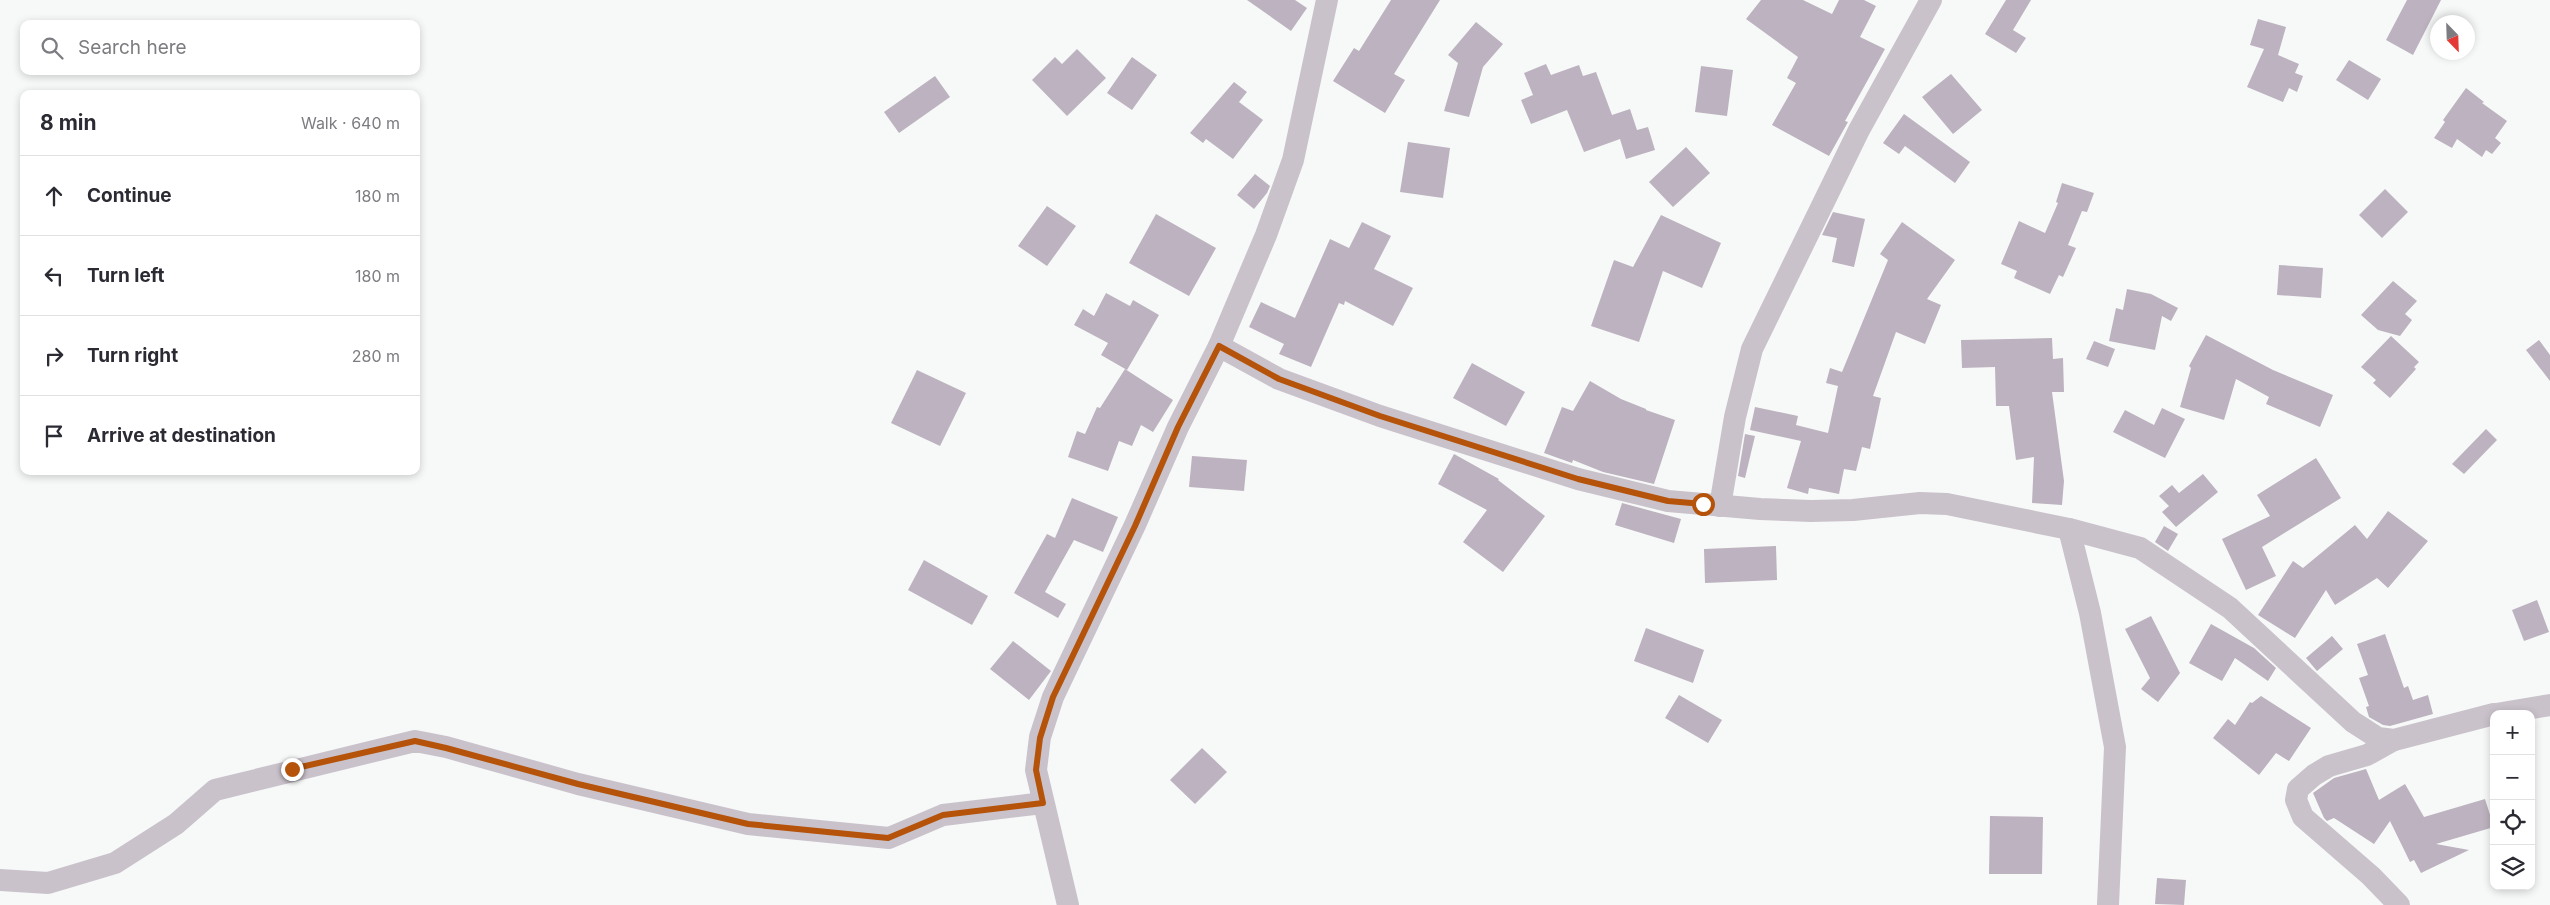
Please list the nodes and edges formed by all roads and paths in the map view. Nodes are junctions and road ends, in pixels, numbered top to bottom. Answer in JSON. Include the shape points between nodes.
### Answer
{"nodes":[{"id":1,"x":1327,"y":0,"type":"edge"},
{"id":2,"x":1931,"y":0,"type":"edge"},
{"id":3,"x":1219,"y":346,"type":"junction"},
{"id":4,"x":1720,"y":506,"type":"junction"},
{"id":5,"x":2069,"y":529,"type":"junction"},
{"id":6,"x":2550,"y":705,"type":"edge"},
{"id":7,"x":2519,"y":710,"type":"edge"},
{"id":8,"x":2490,"y":715,"type":"edge"},
{"id":9,"x":2394,"y":740,"type":"junction"},
{"id":10,"x":1043,"y":803,"type":"junction"},
{"id":11,"x":0,"y":880,"type":"edge"},
{"id":12,"x":1068,"y":905,"type":"edge"},
{"id":13,"x":2108,"y":905,"type":"edge"},
{"id":14,"x":2399,"y":905,"type":"edge"}],
"edges":[{"from":1,"to":3,"type":"street","via":[[1293,160],[1266,235]]},
{"from":2,"to":4,"type":"street","via":[[1859,130],[1752,349],[1735,417]]},
{"from":3,"to":4,"type":"street","via":[[1279,379],[1380,416],[1578,479],[1668,501]]},
{"from":3,"to":10,"type":"street","via":[[1053,697],[1040,738],[1036,770]]},
{"from":4,"to":5,"type":"street","via":[[1811,511],[1947,504]]},
{"from":5,"to":9,"type":"street","via":[[2140,548],[2230,608],[2352,722],[2378,738]]},
{"from":5,"to":13,"type":"street","via":[[2090,613],[2115,747]]},
{"from":6,"to":7,"type":"street"},
{"from":8,"to":9,"type":"street"},
{"from":9,"to":14,"type":"street","via":[[2367,755],[2329,766],[2314,775],[2298,789],[2296,800],[2303,817]]},
{"from":10,"to":11,"type":"street","via":[[943,815],[888,838],[748,824],[415,741],[215,790],[176,824],[115,863],[48,883]]},
{"from":10,"to":12,"type":"street"}]}
